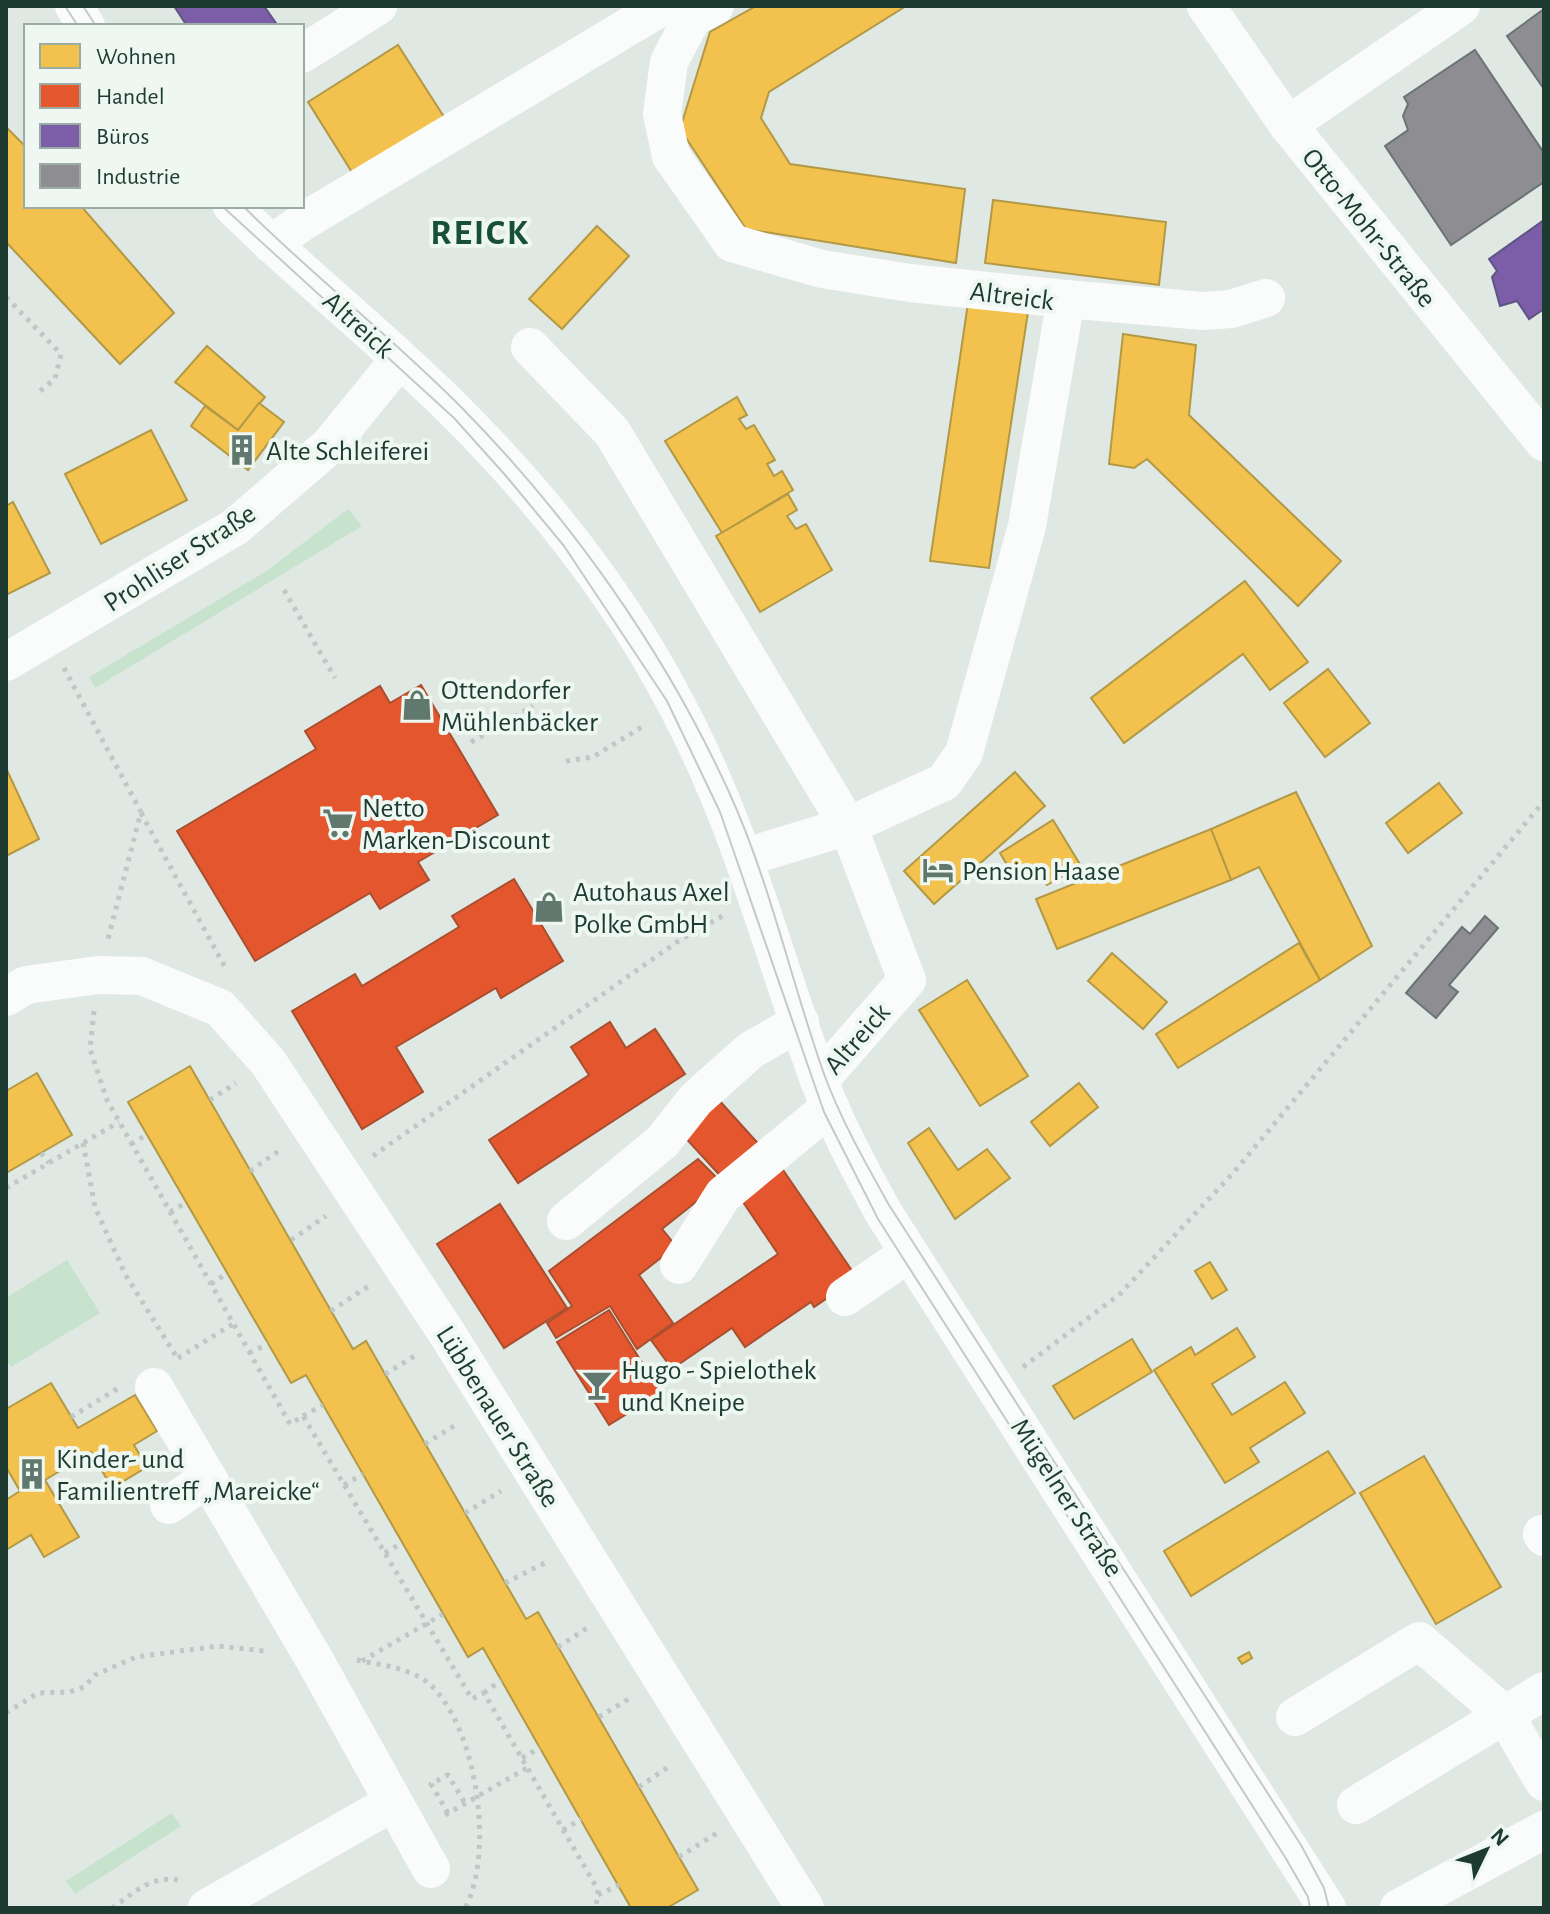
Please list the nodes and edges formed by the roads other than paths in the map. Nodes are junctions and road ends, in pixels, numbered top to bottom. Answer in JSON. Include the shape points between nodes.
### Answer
{"nodes":[{"id":1,"x":74,"y":6,"type":"edge"},
{"id":2,"x":378,"y":6,"type":"edge"},
{"id":3,"x":663,"y":6,"type":"edge"},
{"id":4,"x":715,"y":6,"type":"edge"},
{"id":5,"x":1206,"y":6,"type":"edge"},
{"id":6,"x":1461,"y":6,"type":"edge"},
{"id":7,"x":85,"y":24,"type":"edge"},
{"id":8,"x":304,"y":53,"type":"edge"},
{"id":9,"x":1288,"y":125,"type":"junction"},
{"id":10,"x":234,"y":208,"type":"edge"},
{"id":11,"x":282,"y":254,"type":"junction"},
{"id":12,"x":1266,"y":298,"type":"dead end"},
{"id":13,"x":1066,"y":299,"type":"junction"},
{"id":14,"x":530,"y":347,"type":"dead end"},
{"id":15,"x":399,"y":360,"type":"junction"},
{"id":16,"x":1544,"y":442,"type":"edge"},
{"id":17,"x":6,"y":662,"type":"edge"},
{"id":18,"x":848,"y":826,"type":"junction"},
{"id":19,"x":746,"y":857,"type":"junction"},
{"id":20,"x":6,"y":997,"type":"edge"},
{"id":21,"x":800,"y":1022,"type":"junction"},
{"id":22,"x":825,"y":1094,"type":"junction"},
{"id":23,"x":566,"y":1221,"type":"dead end"},
{"id":24,"x":909,"y":1253,"type":"junction"},
{"id":25,"x":679,"y":1265,"type":"dead end"},
{"id":26,"x":845,"y":1297,"type":"dead end"},
{"id":27,"x":154,"y":1387,"type":"dead end"},
{"id":28,"x":208,"y":1478,"type":"junction"},
{"id":29,"x":169,"y":1505,"type":"dead end"},
{"id":30,"x":1544,"y":1691,"type":"edge"},
{"id":31,"x":1505,"y":1715,"type":"junction"},
{"id":32,"x":1295,"y":1717,"type":"dead end"},
{"id":33,"x":1544,"y":1782,"type":"edge"},
{"id":34,"x":392,"y":1803,"type":"junction"},
{"id":35,"x":1356,"y":1805,"type":"dead end"},
{"id":36,"x":1544,"y":1830,"type":"edge"},
{"id":37,"x":431,"y":1869,"type":"dead end"},
{"id":38,"x":210,"y":1906,"type":"edge"},
{"id":39,"x":805,"y":1908,"type":"edge"},
{"id":40,"x":1327,"y":1908,"type":"edge"},
{"id":41,"x":1399,"y":1908,"type":"edge"}],
"edges":[{"from":1,"to":7,"type":"street"},
{"from":2,"to":8,"type":"street"},
{"from":3,"to":11,"type":"street","via":[[304,221]]},
{"from":4,"to":13,"type":"street","name":"Altreick","via":[[692,18],[669,62],[662,114],[671,156],[732,243],[822,269]]},
{"from":5,"to":9,"type":"street","name":"Otto-Mohr-Straße"},
{"from":6,"to":9,"type":"street"},
{"from":9,"to":16,"type":"street","name":"Otto-Mohr-Straße"},
{"from":10,"to":11,"type":"street","name":"Altreick"},
{"from":11,"to":15,"type":"street","name":"Altreick"},
{"from":12,"to":13,"type":"street","via":[[1203,311]]},
{"from":13,"to":18,"type":"street","name":"Altreick","via":[[1027,526],[964,753],[944,782]]},
{"from":14,"to":18,"type":"street","name":"Altreick","via":[[612,432]]},
{"from":15,"to":17,"type":"street","name":"Prohliser Straße","via":[[329,446],[235,527]]},
{"from":15,"to":19,"type":"street","name":"Altreick","via":[[458,414],[570,541],[677,705]]},
{"from":18,"to":19,"type":"street","name":"Altreick"},
{"from":18,"to":22,"type":"street","name":"Altreick","via":[[907,980]]},
{"from":19,"to":21,"type":"street","name":"Altreick"},
{"from":20,"to":39,"type":"street","name":"Lübbenauer Straße","via":[[26,985],[98,975],[142,976],[220,1008],[268,1062]]},
{"from":21,"to":22,"type":"street","name":"Altreick"},
{"from":21,"to":23,"type":"street","via":[[751,1050],[696,1099],[662,1142]]},
{"from":22,"to":24,"type":"street","name":"Mügelner Straße"},
{"from":22,"to":25,"type":"street","via":[[723,1195]]},
{"from":24,"to":26,"type":"street"},
{"from":24,"to":40,"type":"street","name":"Mügelner Straße"},
{"from":27,"to":28,"type":"street"},
{"from":28,"to":29,"type":"street"},
{"from":28,"to":34,"type":"street"},
{"from":30,"to":31,"type":"street"},
{"from":31,"to":32,"type":"street","via":[[1419,1641]]},
{"from":31,"to":33,"type":"street"},
{"from":31,"to":35,"type":"street"},
{"from":34,"to":37,"type":"street"},
{"from":34,"to":38,"type":"street"},
{"from":36,"to":41,"type":"street"}]}
